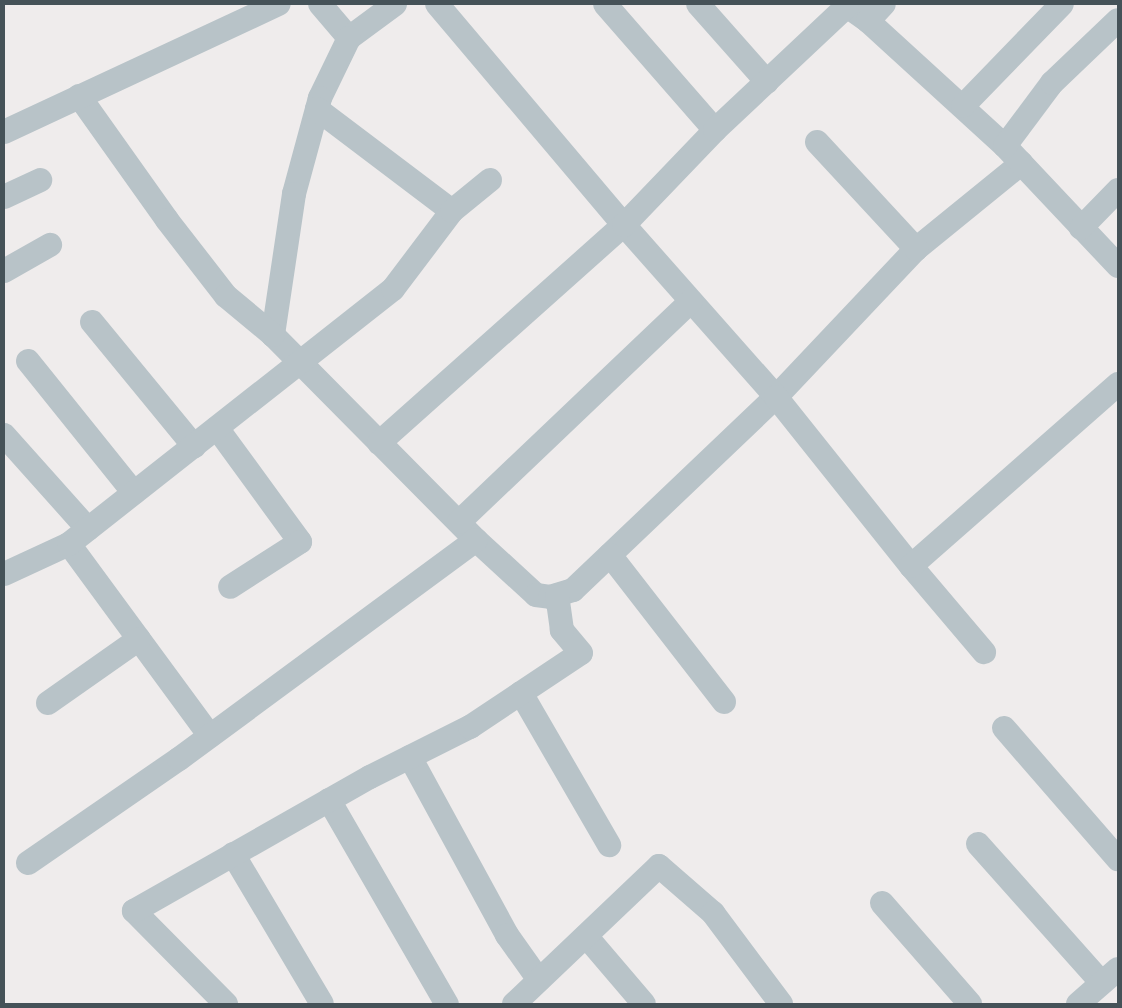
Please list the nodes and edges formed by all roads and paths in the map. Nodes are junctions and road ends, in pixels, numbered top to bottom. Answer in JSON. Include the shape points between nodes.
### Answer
{"nodes":[{"id":1,"x":279,"y":4,"type":"edge"},
{"id":2,"x":320,"y":4,"type":"edge"},
{"id":3,"x":394,"y":4,"type":"edge"},
{"id":4,"x":437,"y":4,"type":"edge"},
{"id":5,"x":605,"y":4,"type":"edge"},
{"id":6,"x":698,"y":4,"type":"edge"},
{"id":7,"x":884,"y":4,"type":"edge"},
{"id":8,"x":1062,"y":4,"type":"edge"},
{"id":9,"x":846,"y":5,"type":"edge"},
{"id":10,"x":1118,"y":20,"type":"edge"},
{"id":11,"x":868,"y":21,"type":"junction"},
{"id":12,"x":349,"y":38,"type":"junction"},
{"id":13,"x":767,"y":82,"type":"junction"},
{"id":14,"x":78,"y":96,"type":"junction"},
{"id":15,"x":963,"y":106,"type":"junction"},
{"id":16,"x":317,"y":109,"type":"junction"},
{"id":17,"x":715,"y":130,"type":"junction"},
{"id":18,"x":4,"y":132,"type":"edge"},
{"id":19,"x":817,"y":142,"type":"dead end"},
{"id":20,"x":1005,"y":146,"type":"junction"},
{"id":21,"x":1022,"y":163,"type":"junction"},
{"id":22,"x":40,"y":180,"type":"dead end"},
{"id":23,"x":490,"y":180,"type":"dead end"},
{"id":24,"x":1118,"y":190,"type":"edge"},
{"id":25,"x":4,"y":197,"type":"edge"},
{"id":26,"x":452,"y":211,"type":"junction"},
{"id":27,"x":624,"y":225,"type":"junction"},
{"id":28,"x":1081,"y":228,"type":"junction"},
{"id":29,"x":50,"y":245,"type":"dead end"},
{"id":30,"x":916,"y":249,"type":"junction"},
{"id":31,"x":1118,"y":266,"type":"edge"},
{"id":32,"x":4,"y":271,"type":"edge"},
{"id":33,"x":691,"y":301,"type":"junction"},
{"id":34,"x":92,"y":322,"type":"dead end"},
{"id":35,"x":273,"y":335,"type":"junction"},
{"id":36,"x":28,"y":361,"type":"dead end"},
{"id":37,"x":300,"y":364,"type":"junction"},
{"id":38,"x":1118,"y":384,"type":"edge"},
{"id":39,"x":776,"y":397,"type":"junction"},
{"id":40,"x":217,"y":428,"type":"junction"},
{"id":41,"x":379,"y":443,"type":"junction"},
{"id":42,"x":8,"y":445,"type":"edge"},
{"id":43,"x":194,"y":446,"type":"junction"},
{"id":44,"x":134,"y":493,"type":"junction"},
{"id":45,"x":459,"y":522,"type":"junction"},
{"id":46,"x":88,"y":529,"type":"junction"},
{"id":47,"x":476,"y":540,"type":"junction"},
{"id":48,"x":69,"y":544,"type":"junction"},
{"id":49,"x":610,"y":555,"type":"junction"},
{"id":50,"x":911,"y":566,"type":"junction"},
{"id":51,"x":4,"y":574,"type":"edge"},
{"id":52,"x":230,"y":587,"type":"dead end"},
{"id":53,"x":557,"y":595,"type":"junction"},
{"id":54,"x":139,"y":639,"type":"junction"},
{"id":55,"x":984,"y":652,"type":"dead end"},
{"id":56,"x":521,"y":693,"type":"junction"},
{"id":57,"x":724,"y":702,"type":"dead end"},
{"id":58,"x":48,"y":703,"type":"dead end"},
{"id":59,"x":1004,"y":728,"type":"dead end"},
{"id":60,"x":210,"y":736,"type":"junction"},
{"id":61,"x":410,"y":757,"type":"junction"},
{"id":62,"x":329,"y":800,"type":"junction"},
{"id":63,"x":978,"y":844,"type":"dead end"},
{"id":64,"x":609,"y":845,"type":"dead end"},
{"id":65,"x":233,"y":854,"type":"junction"},
{"id":66,"x":1118,"y":859,"type":"edge"},
{"id":67,"x":28,"y":863,"type":"dead end"},
{"id":68,"x":882,"y":903,"type":"dead end"},
{"id":69,"x":586,"y":936,"type":"junction"},
{"id":70,"x":1110,"y":976,"type":"edge"},
{"id":71,"x":539,"y":980,"type":"junction"},
{"id":72,"x":226,"y":1004,"type":"edge"},
{"id":73,"x":322,"y":1004,"type":"edge"},
{"id":74,"x":447,"y":1004,"type":"edge"},
{"id":75,"x":514,"y":1004,"type":"edge"},
{"id":76,"x":644,"y":1004,"type":"edge"},
{"id":77,"x":781,"y":1004,"type":"edge"},
{"id":78,"x":970,"y":1004,"type":"edge"},
{"id":79,"x":1078,"y":1004,"type":"edge"}],
"edges":[{"from":1,"to":14,"type":"street"},
{"from":2,"to":12,"type":"street"},
{"from":3,"to":12,"type":"street"},
{"from":4,"to":27,"type":"street"},
{"from":5,"to":17,"type":"street"},
{"from":6,"to":13,"type":"street"},
{"from":7,"to":11,"type":"street"},
{"from":8,"to":15,"type":"street"},
{"from":9,"to":11,"type":"street"},
{"from":9,"to":13,"type":"street"},
{"from":10,"to":20,"type":"street","via":[[1052,83]]},
{"from":11,"to":15,"type":"street"},
{"from":12,"to":16,"type":"street"},
{"from":13,"to":17,"type":"street"},
{"from":14,"to":18,"type":"street"},
{"from":14,"to":35,"type":"street","via":[[226,296]]},
{"from":15,"to":20,"type":"street"},
{"from":16,"to":26,"type":"street"},
{"from":16,"to":35,"type":"street","via":[[294,194]]},
{"from":17,"to":27,"type":"street"},
{"from":19,"to":30,"type":"street"},
{"from":20,"to":21,"type":"street"},
{"from":21,"to":28,"type":"street"},
{"from":21,"to":30,"type":"street"},
{"from":22,"to":25,"type":"street"},
{"from":23,"to":26,"type":"street"},
{"from":24,"to":28,"type":"street"},
{"from":26,"to":37,"type":"street","via":[[392,289]]},
{"from":27,"to":33,"type":"street"},
{"from":27,"to":41,"type":"street"},
{"from":28,"to":31,"type":"street"},
{"from":29,"to":32,"type":"street"},
{"from":30,"to":39,"type":"street"},
{"from":33,"to":39,"type":"street"},
{"from":33,"to":45,"type":"street"},
{"from":34,"to":43,"type":"street"},
{"from":35,"to":37,"type":"street"},
{"from":36,"to":44,"type":"street"},
{"from":37,"to":40,"type":"street"},
{"from":37,"to":41,"type":"street"},
{"from":38,"to":50,"type":"street"},
{"from":39,"to":49,"type":"street"},
{"from":39,"to":50,"type":"street"},
{"from":40,"to":43,"type":"street"},
{"from":40,"to":52,"type":"street","via":[[300,542]]},
{"from":41,"to":45,"type":"street"},
{"from":42,"to":46,"type":"street"},
{"from":43,"to":44,"type":"street"},
{"from":44,"to":46,"type":"street"},
{"from":45,"to":47,"type":"street"},
{"from":46,"to":48,"type":"street"},
{"from":47,"to":53,"type":"street","via":[[536,595]]},
{"from":47,"to":60,"type":"street"},
{"from":48,"to":51,"type":"street"},
{"from":48,"to":54,"type":"street"},
{"from":49,"to":53,"type":"street","via":[[573,590]]},
{"from":49,"to":57,"type":"street"},
{"from":50,"to":55,"type":"street"},
{"from":53,"to":56,"type":"street","via":[[562,630],[582,653]]},
{"from":54,"to":58,"type":"street"},
{"from":54,"to":60,"type":"street"},
{"from":56,"to":61,"type":"street","via":[[470,727]]},
{"from":56,"to":64,"type":"street"},
{"from":59,"to":66,"type":"street"},
{"from":60,"to":67,"type":"street"},
{"from":61,"to":62,"type":"street"},
{"from":61,"to":71,"type":"street","via":[[507,935]]},
{"from":62,"to":65,"type":"street"},
{"from":62,"to":74,"type":"street"},
{"from":63,"to":70,"type":"street"},
{"from":65,"to":72,"type":"street","via":[[134,910]]},
{"from":65,"to":73,"type":"street"},
{"from":68,"to":78,"type":"street"},
{"from":69,"to":71,"type":"street"},
{"from":69,"to":76,"type":"street"},
{"from":69,"to":77,"type":"street","via":[[659,866],[713,913]]},
{"from":70,"to":79,"type":"street"},
{"from":71,"to":75,"type":"street"}]}
